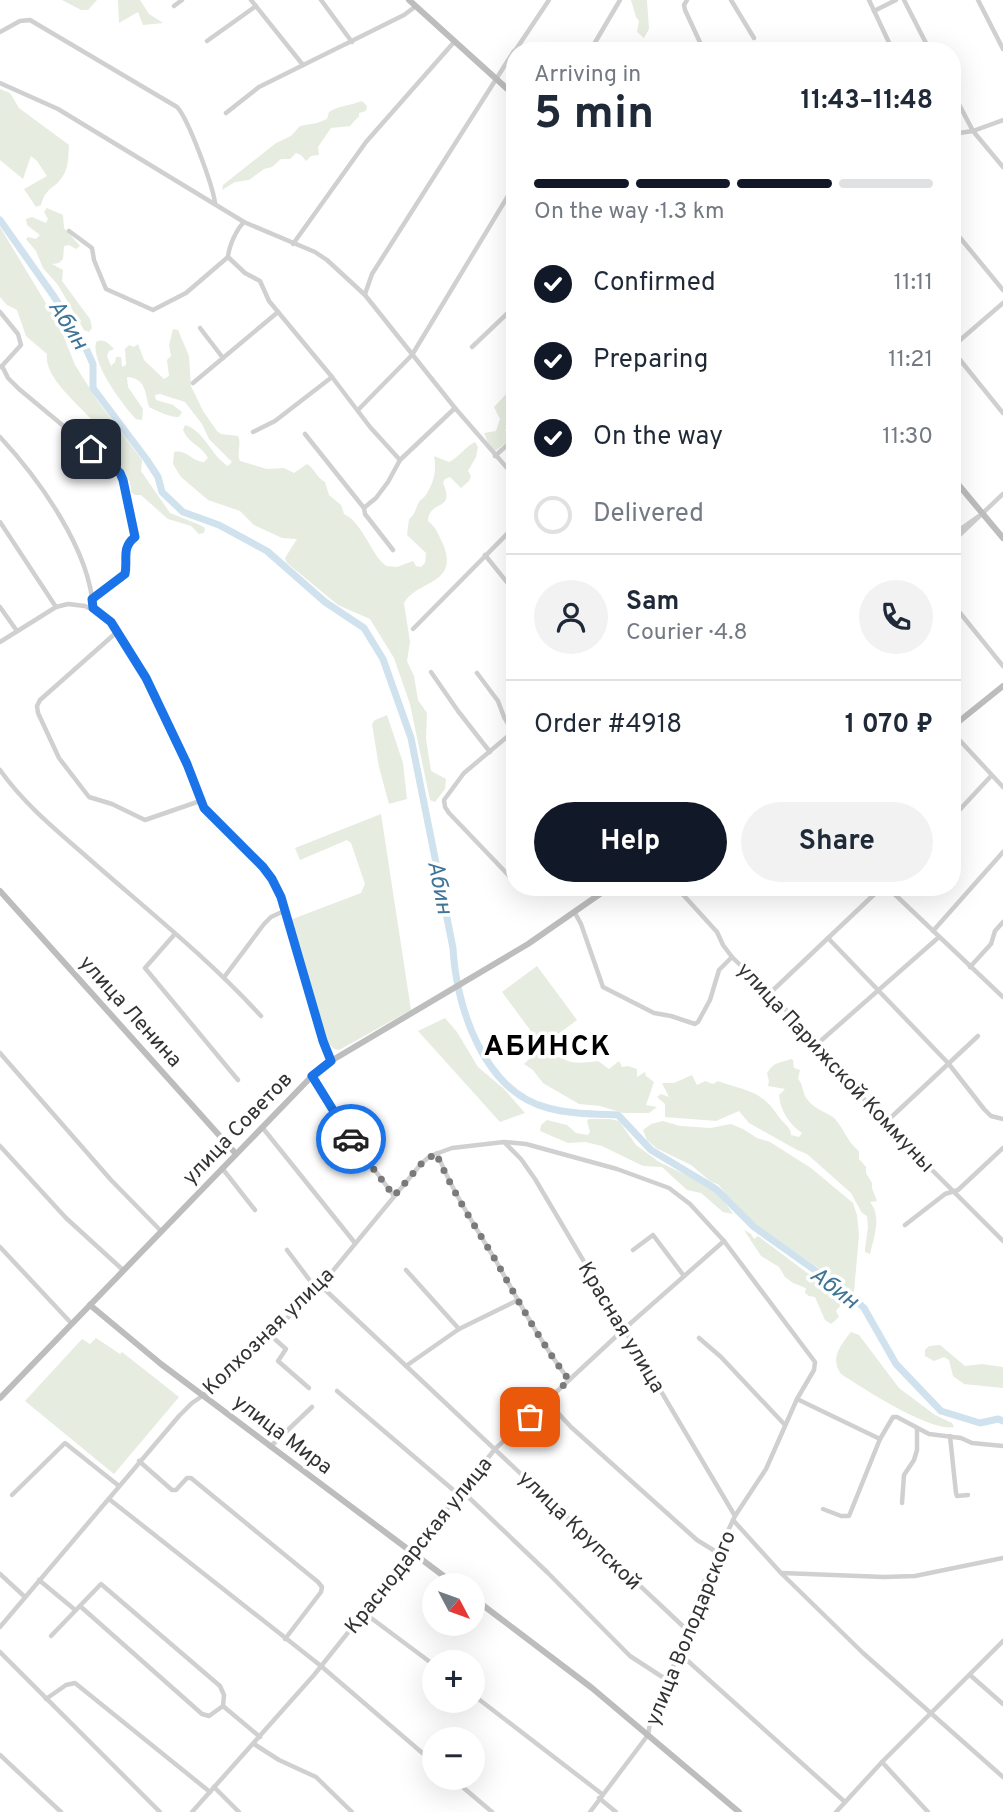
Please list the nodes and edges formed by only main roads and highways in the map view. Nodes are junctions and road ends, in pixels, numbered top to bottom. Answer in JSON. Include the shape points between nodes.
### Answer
{"nodes":[{"id":1,"x":409,"y":0,"type":"edge"},
{"id":2,"x":506,"y":87,"type":"edge"},
{"id":3,"x":961,"y":488,"type":"edge"},
{"id":4,"x":1003,"y":538,"type":"edge"},
{"id":5,"x":1003,"y":686,"type":"edge"},
{"id":6,"x":961,"y":721,"type":"edge"},
{"id":7,"x":0,"y":891,"type":"edge"},
{"id":8,"x":597,"y":896,"type":"edge"},
{"id":9,"x":236,"y":1154,"type":"junction"},
{"id":10,"x":90,"y":1305,"type":"junction"},
{"id":11,"x":0,"y":1398,"type":"edge"},
{"id":12,"x":440,"y":1573,"type":"edge"},
{"id":13,"x":485,"y":1607,"type":"edge"},
{"id":14,"x":739,"y":1812,"type":"edge"}],
"edges":[{"from":1,"to":2,"type":"main road"},
{"from":3,"to":4,"type":"main road"},
{"from":5,"to":6,"type":"main road"},
{"from":7,"to":9,"type":"main road","name":"улица Ленина"},
{"from":8,"to":9,"type":"main road","name":"улица Советов","via":[[471,979],[331,1061]]},
{"from":9,"to":10,"type":"main road","name":"улица Советов"},
{"from":10,"to":11,"type":"main road","name":"улица Советов"},
{"from":10,"to":12,"type":"main road","name":"улица Мира"},
{"from":13,"to":14,"type":"main road"}]}
